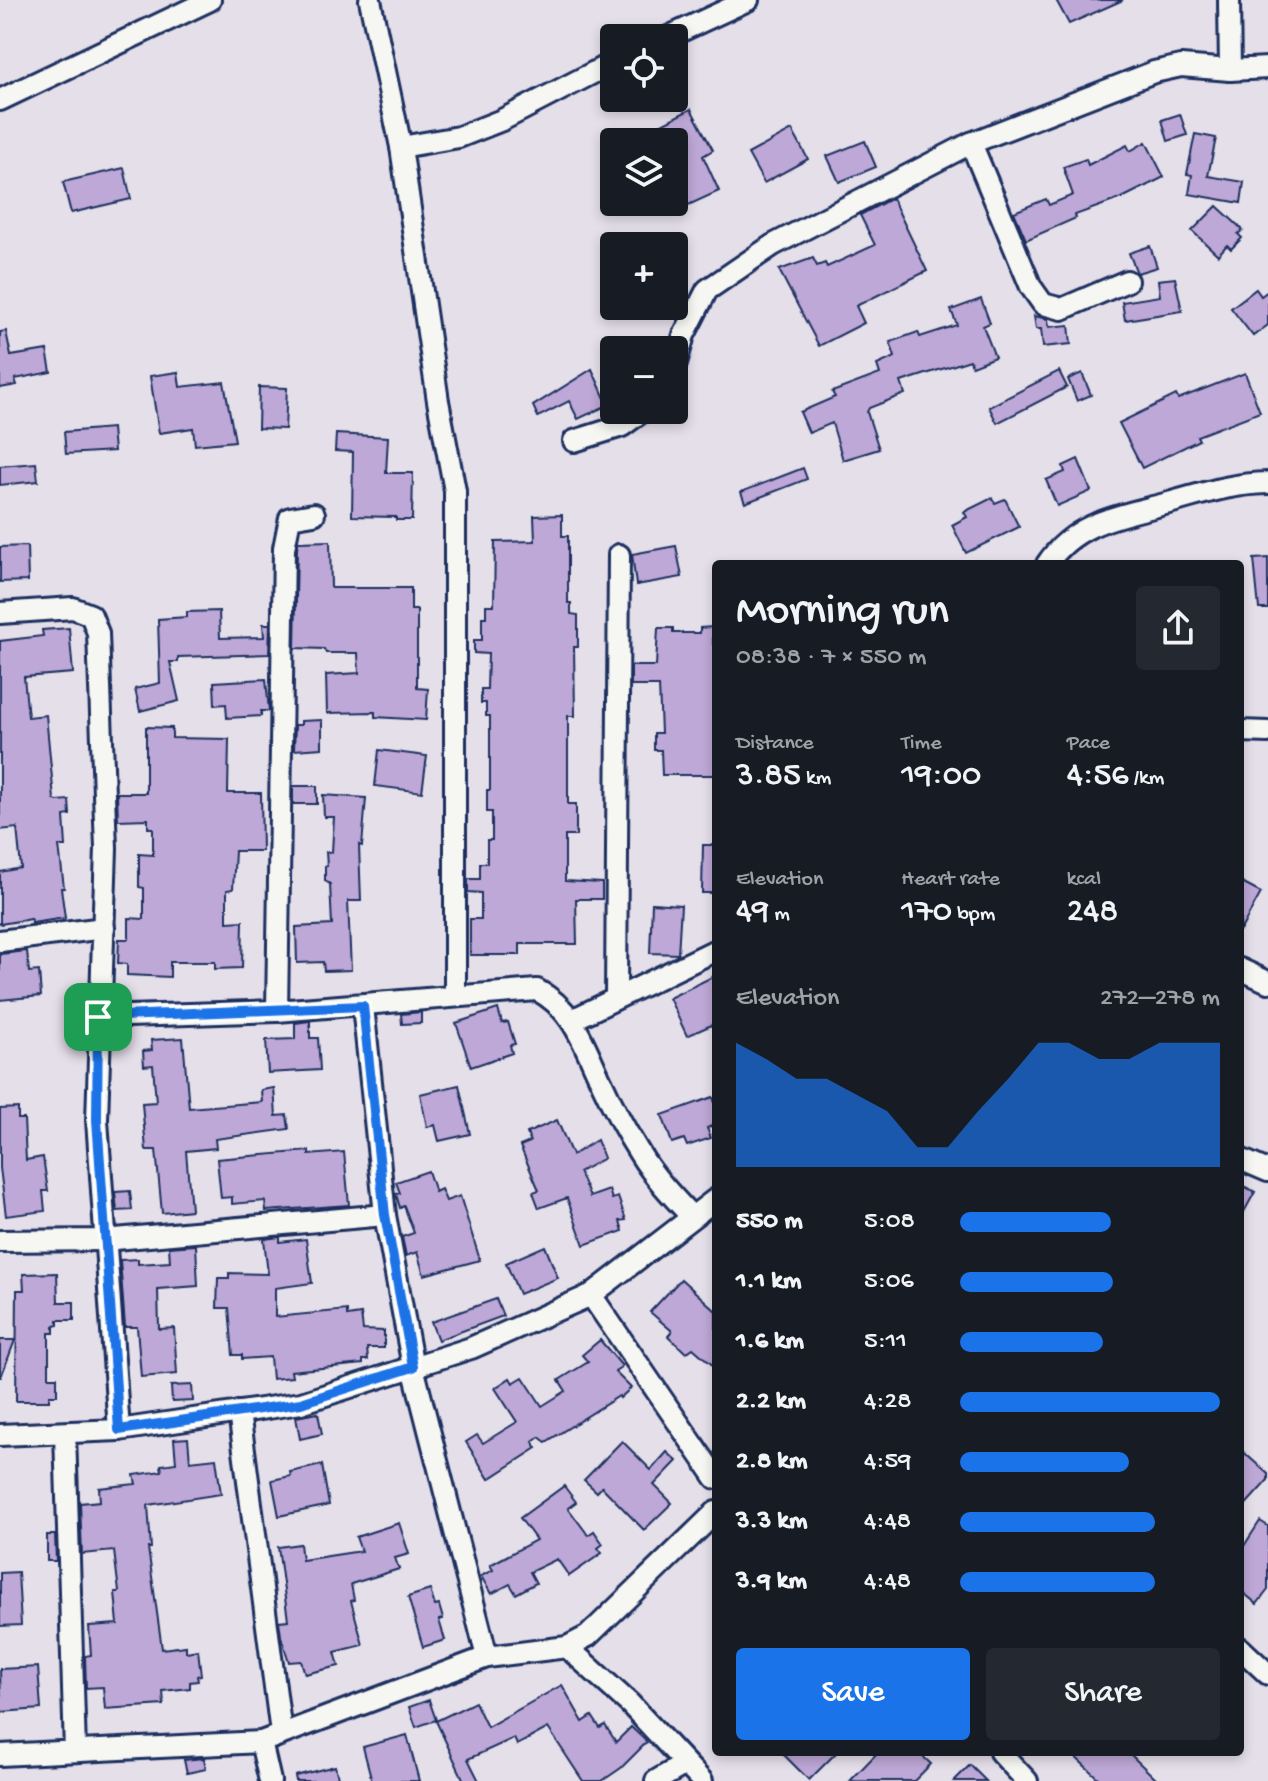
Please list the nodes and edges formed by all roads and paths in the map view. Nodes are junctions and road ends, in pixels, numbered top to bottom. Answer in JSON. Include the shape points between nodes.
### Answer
{"nodes":[{"id":1,"x":210,"y":0,"type":"edge"},
{"id":2,"x":370,"y":0,"type":"edge"},
{"id":3,"x":748,"y":0,"type":"edge"},
{"id":4,"x":1229,"y":0,"type":"edge"},
{"id":5,"x":688,"y":28,"type":"edge"},
{"id":6,"x":1268,"y":68,"type":"edge"},
{"id":7,"x":600,"y":69,"type":"edge"},
{"id":8,"x":1230,"y":70,"type":"junction"},
{"id":9,"x":0,"y":100,"type":"edge"},
{"id":10,"x":971,"y":143,"type":"junction"},
{"id":11,"x":401,"y":147,"type":"junction"},
{"id":12,"x":1127,"y":281,"type":"dead end"},
{"id":13,"x":684,"y":336,"type":"edge"},
{"id":14,"x":625,"y":424,"type":"edge"},
{"id":15,"x":574,"y":441,"type":"dead end"},
{"id":16,"x":1268,"y":483,"type":"edge"},
{"id":17,"x":314,"y":514,"type":"dead end"},
{"id":18,"x":619,"y":555,"type":"dead end"},
{"id":19,"x":1051,"y":560,"type":"edge"},
{"id":20,"x":0,"y":613,"type":"edge"},
{"id":21,"x":1244,"y":731,"type":"edge"},
{"id":22,"x":1268,"y":732,"type":"edge"},
{"id":23,"x":104,"y":928,"type":"junction"},
{"id":24,"x":0,"y":941,"type":"edge"},
{"id":25,"x":712,"y":952,"type":"edge"},
{"id":26,"x":1244,"y":971,"type":"edge"},
{"id":27,"x":1268,"y":982,"type":"edge"},
{"id":28,"x":455,"y":995,"type":"junction"},
{"id":29,"x":616,"y":998,"type":"junction"},
{"id":30,"x":363,"y":1006,"type":"junction"},
{"id":31,"x":277,"y":1011,"type":"junction"},
{"id":32,"x":98,"y":1017,"type":"junction"},
{"id":33,"x":572,"y":1020,"type":"junction"},
{"id":34,"x":1244,"y":1161,"type":"edge"},
{"id":35,"x":1268,"y":1171,"type":"edge"},
{"id":36,"x":712,"y":1202,"type":"edge"},
{"id":37,"x":385,"y":1215,"type":"junction"},
{"id":38,"x":691,"y":1216,"type":"junction"},
{"id":39,"x":104,"y":1240,"type":"junction"},
{"id":40,"x":0,"y":1241,"type":"edge"},
{"id":41,"x":591,"y":1295,"type":"junction"},
{"id":42,"x":413,"y":1367,"type":"junction"},
{"id":43,"x":239,"y":1412,"type":"junction"},
{"id":44,"x":119,"y":1430,"type":"junction"},
{"id":45,"x":65,"y":1433,"type":"junction"},
{"id":46,"x":0,"y":1435,"type":"edge"},
{"id":47,"x":712,"y":1472,"type":"edge"},
{"id":48,"x":712,"y":1516,"type":"edge"},
{"id":49,"x":567,"y":1647,"type":"junction"},
{"id":50,"x":1244,"y":1652,"type":"edge"},
{"id":51,"x":487,"y":1657,"type":"junction"},
{"id":52,"x":1268,"y":1674,"type":"edge"},
{"id":53,"x":281,"y":1733,"type":"junction"},
{"id":54,"x":261,"y":1742,"type":"junction"},
{"id":55,"x":75,"y":1751,"type":"junction"},
{"id":56,"x":0,"y":1755,"type":"edge"},
{"id":57,"x":1004,"y":1756,"type":"edge"},
{"id":58,"x":685,"y":1764,"type":"junction"},
{"id":59,"x":270,"y":1781,"type":"edge"},
{"id":60,"x":656,"y":1781,"type":"edge"},
{"id":61,"x":702,"y":1781,"type":"edge"},
{"id":62,"x":1027,"y":1781,"type":"edge"}],
"edges":[{"from":1,"to":9,"type":"street"},
{"from":2,"to":11,"type":"street"},
{"from":3,"to":5,"type":"street"},
{"from":4,"to":8,"type":"street"},
{"from":6,"to":8,"type":"street"},
{"from":7,"to":11,"type":"street","via":[[459,137]]},
{"from":8,"to":10,"type":"street","via":[[1181,66],[1154,72]]},
{"from":10,"to":12,"type":"street","via":[[1031,287],[1043,304],[1062,309]]},
{"from":10,"to":13,"type":"street","via":[[773,245],[707,290]]},
{"from":11,"to":28,"type":"street","via":[[455,491]]},
{"from":14,"to":15,"type":"street"},
{"from":16,"to":19,"type":"street","via":[[1235,484],[1098,521],[1074,534]]},
{"from":17,"to":31,"type":"street","via":[[290,518],[284,548]]},
{"from":18,"to":29,"type":"street"},
{"from":20,"to":23,"type":"street","via":[[73,608],[91,615],[98,633]]},
{"from":21,"to":22,"type":"street"},
{"from":23,"to":24,"type":"street"},
{"from":23,"to":32,"type":"street"},
{"from":25,"to":29,"type":"street"},
{"from":26,"to":27,"type":"street"},
{"from":28,"to":30,"type":"street"},
{"from":28,"to":33,"type":"street","via":[[537,990],[554,999]]},
{"from":29,"to":33,"type":"street"},
{"from":30,"to":31,"type":"street"},
{"from":30,"to":37,"type":"street"},
{"from":31,"to":32,"type":"street"},
{"from":32,"to":39,"type":"street"},
{"from":33,"to":38,"type":"street","via":[[641,1156]]},
{"from":34,"to":35,"type":"street"},
{"from":36,"to":38,"type":"street"},
{"from":37,"to":39,"type":"street"},
{"from":37,"to":42,"type":"street"},
{"from":38,"to":41,"type":"street"},
{"from":39,"to":40,"type":"street"},
{"from":39,"to":44,"type":"street"},
{"from":41,"to":42,"type":"street","via":[[471,1348]]},
{"from":41,"to":47,"type":"street"},
{"from":42,"to":43,"type":"street","via":[[301,1403]]},
{"from":42,"to":51,"type":"street"},
{"from":43,"to":44,"type":"street"},
{"from":43,"to":53,"type":"street"},
{"from":44,"to":45,"type":"street"},
{"from":45,"to":46,"type":"street"},
{"from":45,"to":55,"type":"street"},
{"from":48,"to":49,"type":"street","via":[[588,1636]]},
{"from":49,"to":51,"type":"street"},
{"from":49,"to":58,"type":"street"},
{"from":50,"to":52,"type":"street"},
{"from":51,"to":53,"type":"street"},
{"from":53,"to":54,"type":"street"},
{"from":54,"to":55,"type":"street"},
{"from":54,"to":59,"type":"street"},
{"from":55,"to":56,"type":"street"},
{"from":57,"to":62,"type":"street"},
{"from":58,"to":60,"type":"street"},
{"from":58,"to":61,"type":"street"}]}
